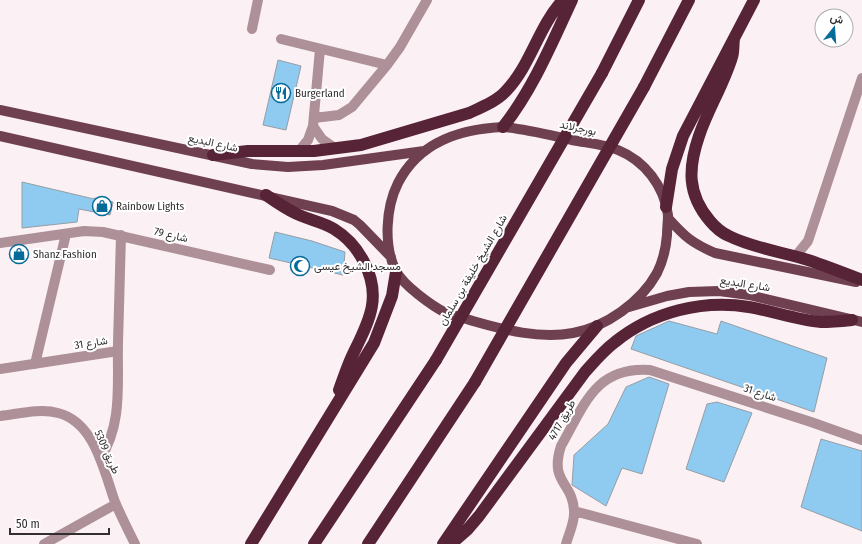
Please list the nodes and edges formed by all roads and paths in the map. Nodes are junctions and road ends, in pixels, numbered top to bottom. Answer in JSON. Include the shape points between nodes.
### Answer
{"nodes":[{"id":1,"x":258,"y":0,"type":"edge"},
{"id":2,"x":427,"y":0,"type":"edge"},
{"id":3,"x":563,"y":0,"type":"edge"},
{"id":4,"x":572,"y":0,"type":"edge"},
{"id":5,"x":639,"y":0,"type":"edge"},
{"id":6,"x":688,"y":0,"type":"edge"},
{"id":7,"x":754,"y":0,"type":"edge"},
{"id":8,"x":252,"y":29,"type":"dead end"},
{"id":9,"x":281,"y":39,"type":"dead end"},
{"id":10,"x":734,"y":39,"type":"junction"},
{"id":11,"x":320,"y":49,"type":"junction"},
{"id":12,"x":387,"y":65,"type":"junction"},
{"id":13,"x":862,"y":78,"type":"edge"},
{"id":14,"x":0,"y":110,"type":"edge"},
{"id":15,"x":313,"y":122,"type":"junction"},
{"id":16,"x":503,"y":127,"type":"junction"},
{"id":17,"x":0,"y":136,"type":"edge"},
{"id":18,"x":336,"y":149,"type":"junction"},
{"id":19,"x":424,"y":151,"type":"junction"},
{"id":20,"x":299,"y":152,"type":"junction"},
{"id":21,"x":213,"y":155,"type":"junction"},
{"id":22,"x":266,"y":195,"type":"junction"},
{"id":23,"x":667,"y":212,"type":"junction"},
{"id":24,"x":66,"y":234,"type":"junction"},
{"id":25,"x":121,"y":235,"type":"junction"},
{"id":26,"x":0,"y":243,"type":"edge"},
{"id":27,"x":807,"y":243,"type":"junction"},
{"id":28,"x":391,"y":257,"type":"junction"},
{"id":29,"x":795,"y":257,"type":"junction"},
{"id":30,"x":808,"y":260,"type":"junction"},
{"id":31,"x":270,"y":270,"type":"dead end"},
{"id":32,"x":396,"y":272,"type":"junction"},
{"id":33,"x":862,"y":282,"type":"edge"},
{"id":34,"x":625,"y":308,"type":"junction"},
{"id":35,"x":857,"y":321,"type":"edge"},
{"id":36,"x":597,"y":326,"type":"junction"},
{"id":37,"x":118,"y":351,"type":"junction"},
{"id":38,"x":35,"y":364,"type":"junction"},
{"id":39,"x":0,"y":369,"type":"edge"},
{"id":40,"x":650,"y":370,"type":"joint"},
{"id":41,"x":335,"y":407,"type":"junction"},
{"id":42,"x":0,"y":416,"type":"edge"},
{"id":43,"x":862,"y":440,"type":"edge"},
{"id":44,"x":100,"y":459,"type":"junction"},
{"id":45,"x":116,"y":504,"type":"junction"},
{"id":46,"x":574,"y":511,"type":"junction"},
{"id":47,"x":44,"y":544,"type":"edge"},
{"id":48,"x":135,"y":544,"type":"edge"},
{"id":49,"x":251,"y":544,"type":"edge"},
{"id":50,"x":314,"y":544,"type":"edge"},
{"id":51,"x":368,"y":544,"type":"edge"},
{"id":52,"x":444,"y":544,"type":"edge"},
{"id":53,"x":451,"y":544,"type":"edge"},
{"id":54,"x":566,"y":544,"type":"edge"},
{"id":55,"x":697,"y":544,"type":"edge"}],
"edges":[{"from":1,"to":8,"type":"street"},
{"from":2,"to":12,"type":"street"},
{"from":3,"to":18,"type":"highway","via":[[550,15],[515,80],[505,92],[489,103],[469,113],[361,146]]},
{"from":4,"to":16,"type":"highway","via":[[535,77]]},
{"from":5,"to":50,"type":"highway","name":"شارع الشيخ خليفة بن سلمان","bridge":true,"via":[[602,73],[436,360]]},
{"from":6,"to":51,"type":"highway","bridge":true,"via":[[644,87],[475,382]]},
{"from":7,"to":10,"type":"highway"},
{"from":9,"to":11,"type":"street"},
{"from":10,"to":23,"type":"highway","via":[[683,136],[672,169]]},
{"from":10,"to":29,"type":"highway","via":[[732,56],[693,152],[691,185],[704,213],[728,236]]},
{"from":11,"to":12,"type":"street"},
{"from":11,"to":15,"type":"street"},
{"from":12,"to":15,"type":"street","via":[[352,107]]},
{"from":13,"to":27,"type":"street"},
{"from":14,"to":21,"type":"main road","name":"شارع البديع"},
{"from":15,"to":18,"type":"street","via":[[322,139]]},
{"from":15,"to":20,"type":"street","via":[[308,140]]},
{"from":16,"to":19,"type":"main road","name":"بورجرلاند","via":[[484,128],[460,134],[432,145]]},
{"from":16,"to":23,"type":"main road","name":"بورجرلاند","via":[[616,149],[631,156],[645,167],[653,178]]},
{"from":17,"to":22,"type":"main road"},
{"from":18,"to":20,"type":"highway"},
{"from":19,"to":21,"type":"main road","name":"شارع البديع","via":[[344,163],[288,167],[252,164]]},
{"from":19,"to":28,"type":"main road","name":"بورجرلاند","via":[[412,162],[394,190],[388,223]]},
{"from":20,"to":21,"type":"highway","via":[[248,151]]},
{"from":22,"to":28,"type":"main road","via":[[332,211],[354,220]]},
{"from":22,"to":41,"type":"highway","via":[[298,215],[332,228],[348,239],[360,253],[369,270],[373,288],[373,307],[368,324],[345,373]]},
{"from":23,"to":33,"type":"main road","name":"شارع البديع","via":[[683,235],[715,253]]},
{"from":23,"to":34,"type":"main road","name":"بورجرلاند","via":[[666,246],[657,273],[640,296]]},
{"from":24,"to":25,"type":"street","name":"شارع 79","via":[[84,231]]},
{"from":24,"to":26,"type":"street","name":"شارع 79"},
{"from":24,"to":38,"type":"street"},
{"from":25,"to":31,"type":"street","name":"شارع 79"},
{"from":25,"to":37,"type":"street","name":"شارع 31"},
{"from":27,"to":29,"type":"street"},
{"from":27,"to":30,"type":"street"},
{"from":28,"to":32,"type":"main road","name":"بورجرلاند"},
{"from":29,"to":30,"type":"highway"},
{"from":30,"to":33,"type":"highway"},
{"from":32,"to":36,"type":"main road","name":"بورجرلاند","via":[[426,301],[447,313],[479,322],[521,333],[573,333]]},
{"from":32,"to":41,"type":"highway","via":[[392,296],[380,330]]},
{"from":34,"to":35,"type":"main road","name":"شارع البديع","via":[[689,292],[719,291],[749,295]]},
{"from":34,"to":36,"type":"main road","name":"بورجرلاند"},
{"from":35,"to":53,"type":"highway","via":[[822,322],[749,307],[707,305],[668,313],[631,330],[600,355],[585,372],[479,516]]},
{"from":36,"to":52,"type":"highway","via":[[566,363]]},
{"from":37,"to":38,"type":"street","name":"شارع 31"},
{"from":37,"to":44,"type":"street","via":[[116,420]]},
{"from":38,"to":39,"type":"street","name":"شارع 31"},
{"from":40,"to":43,"type":"street","name":"شارع 31"},
{"from":40,"to":46,"type":"street","name":"طريق 4717","via":[[632,369],[616,374],[597,386],[561,446],[557,465],[558,475],[571,496]]},
{"from":41,"to":49,"type":"highway"},
{"from":42,"to":44,"type":"street","name":"طريق 5309","via":[[43,411],[59,413],[80,425],[90,437]]},
{"from":44,"to":45,"type":"street","name":"طريق 5309"},
{"from":45,"to":47,"type":"street"},
{"from":45,"to":48,"type":"street","name":"طريق 5309"},
{"from":46,"to":54,"type":"street","name":"طريق 4717"},
{"from":46,"to":55,"type":"street"}]}
